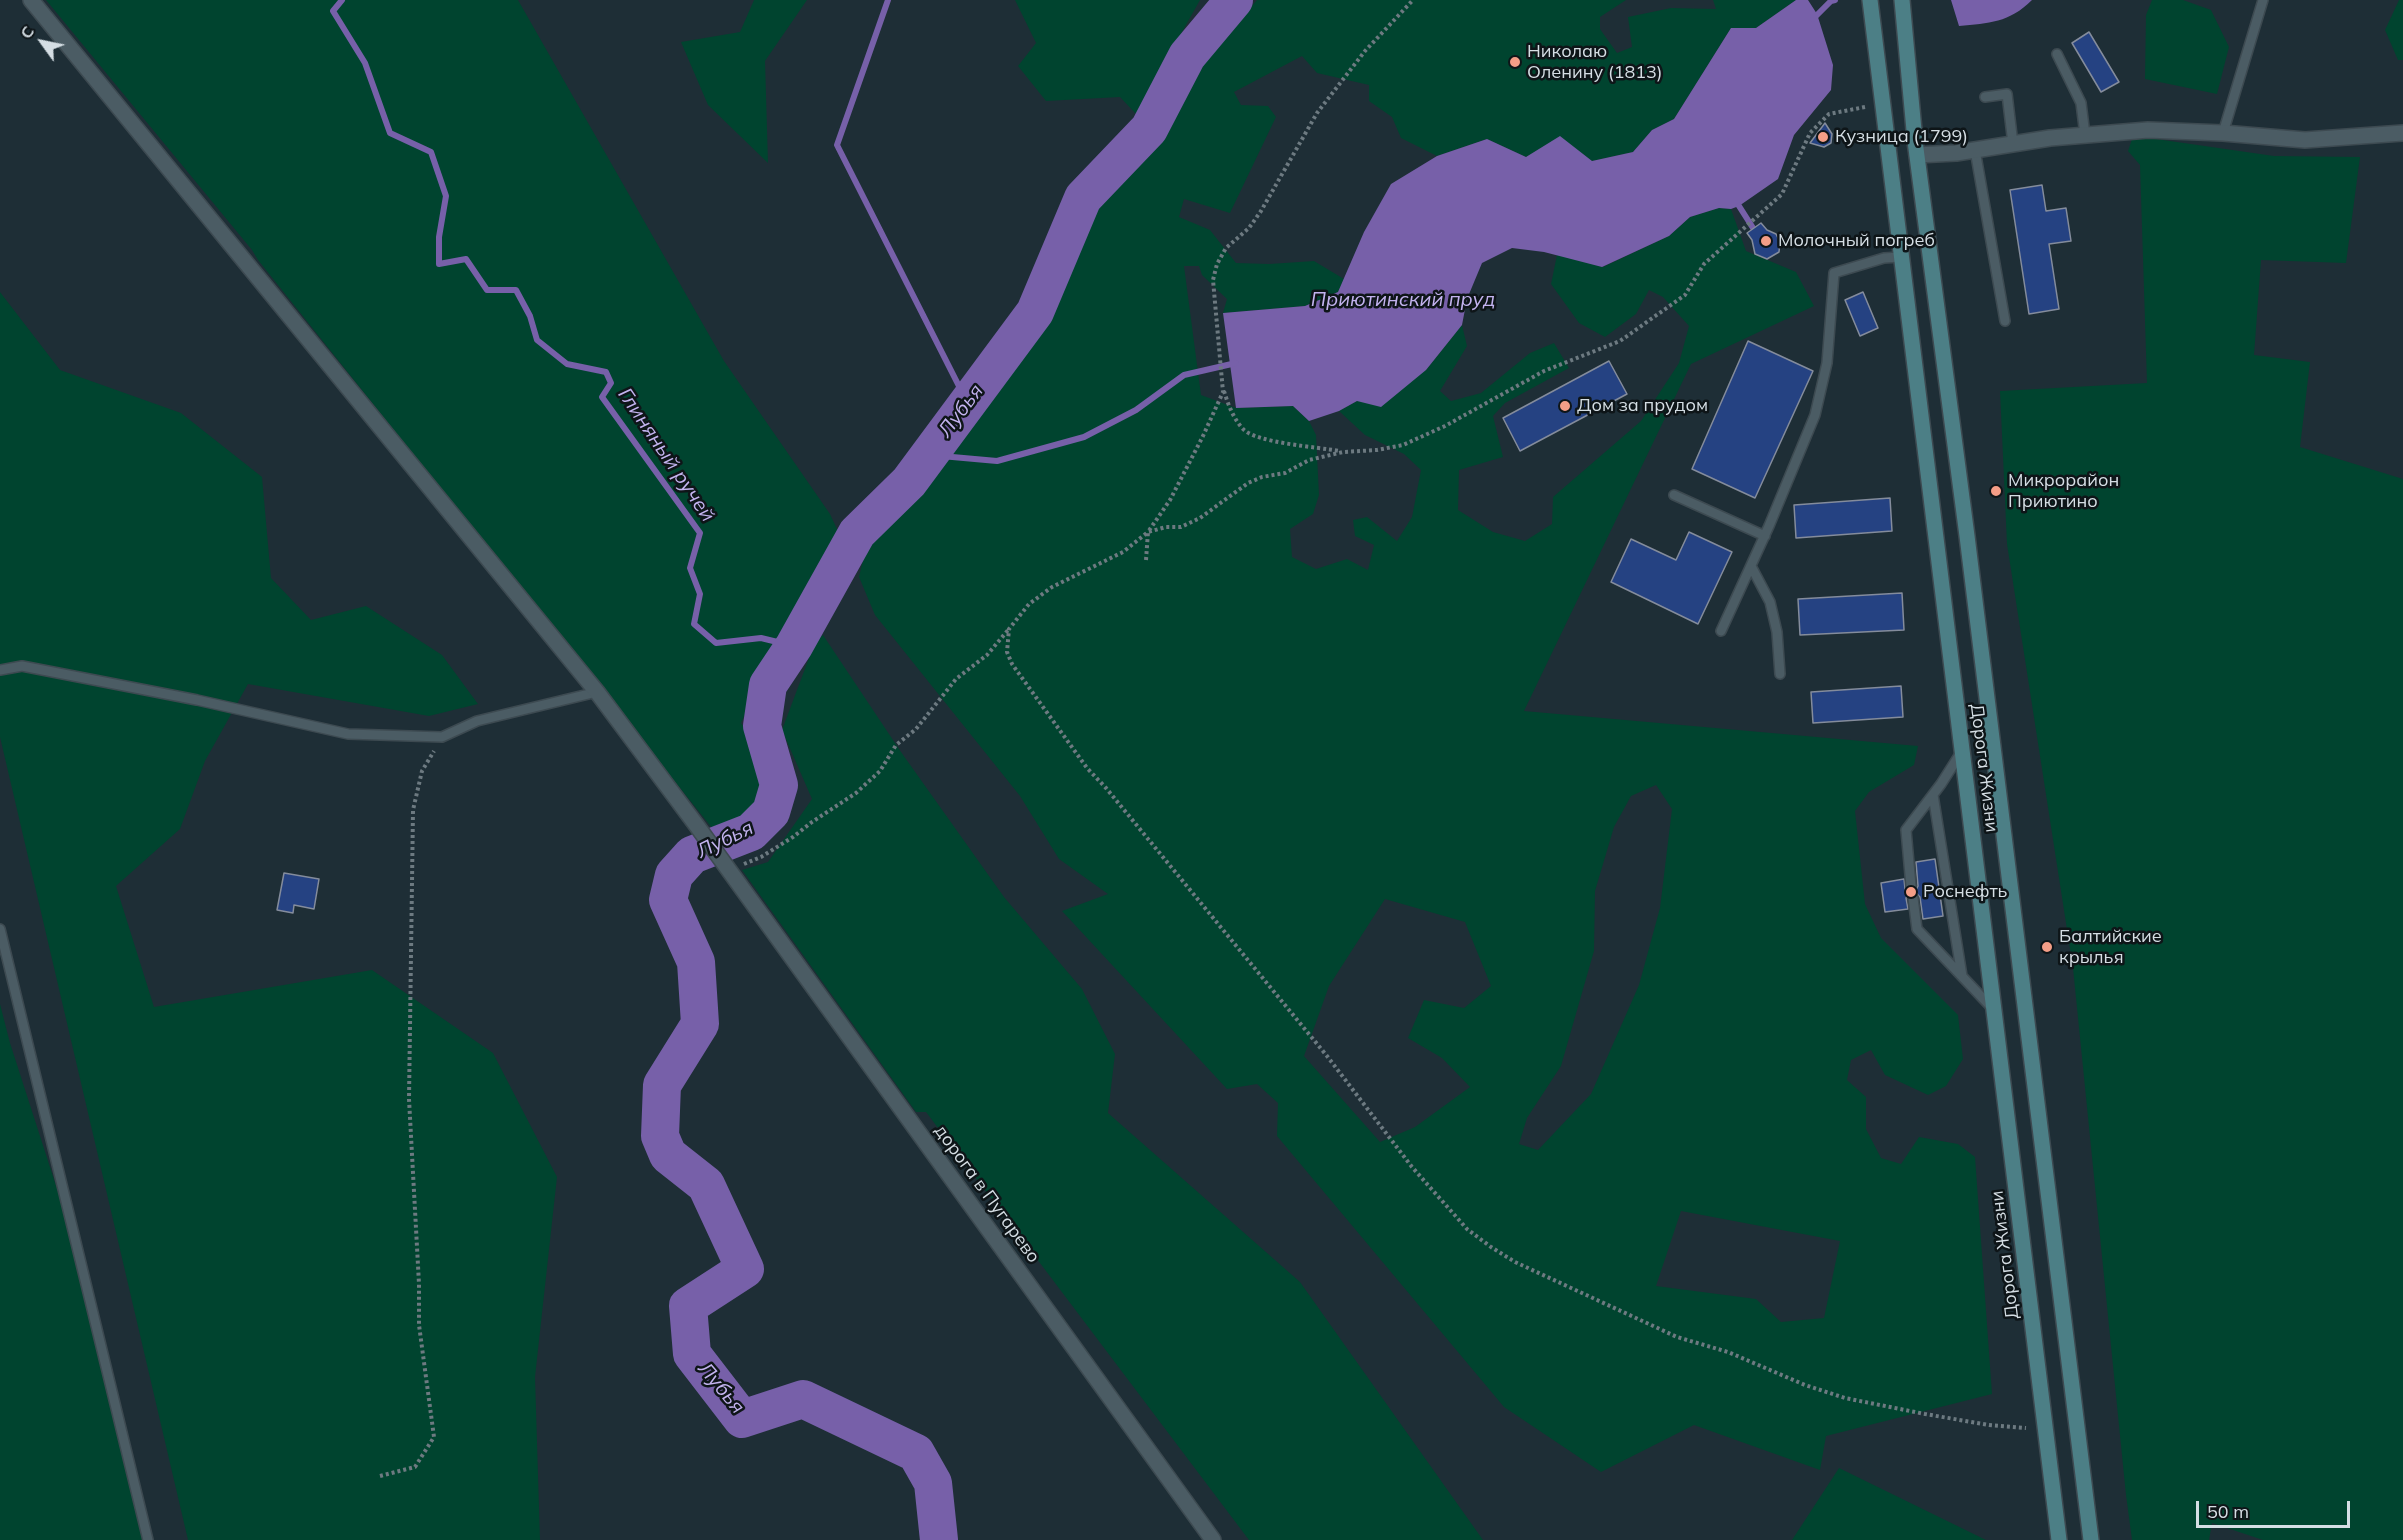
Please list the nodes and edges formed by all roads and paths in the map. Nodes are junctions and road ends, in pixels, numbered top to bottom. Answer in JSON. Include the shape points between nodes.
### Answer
{"nodes":[{"id":1,"x":31,"y":0,"type":"edge"},
{"id":2,"x":1413,"y":0,"type":"edge"},
{"id":3,"x":1870,"y":0,"type":"edge"},
{"id":4,"x":1902,"y":0,"type":"edge"},
{"id":5,"x":2263,"y":0,"type":"edge"},
{"id":6,"x":2057,"y":54,"type":"dead end"},
{"id":7,"x":1985,"y":97,"type":"dead end"},
{"id":8,"x":1865,"y":107,"type":"dead end"},
{"id":9,"x":2223,"y":133,"type":"junction"},
{"id":10,"x":2403,"y":133,"type":"edge"},
{"id":11,"x":2085,"y":135,"type":"junction"},
{"id":12,"x":2013,"y":144,"type":"junction"},
{"id":13,"x":1975,"y":150,"type":"junction"},
{"id":14,"x":1917,"y":155,"type":"junction"},
{"id":15,"x":1900,"y":257,"type":"junction"},
{"id":16,"x":2005,"y":321,"type":"dead end"},
{"id":17,"x":1222,"y":387,"type":"junction"},
{"id":18,"x":1343,"y":452,"type":"junction"},
{"id":19,"x":1674,"y":495,"type":"dead end"},
{"id":20,"x":1148,"y":532,"type":"junction"},
{"id":21,"x":1765,"y":536,"type":"junction"},
{"id":22,"x":1146,"y":560,"type":"dead end"},
{"id":23,"x":1751,"y":566,"type":"junction"},
{"id":24,"x":1009,"y":629,"type":"junction"},
{"id":25,"x":1721,"y":631,"type":"dead end"},
{"id":26,"x":0,"y":670,"type":"edge"},
{"id":27,"x":1780,"y":674,"type":"dead end"},
{"id":28,"x":597,"y":692,"type":"junction"},
{"id":29,"x":442,"y":737,"type":"junction"},
{"id":30,"x":1962,"y":752,"type":"junction"},
{"id":31,"x":1934,"y":795,"type":"junction"},
{"id":32,"x":729,"y":870,"type":"junction"},
{"id":33,"x":1911,"y":886,"type":"dead end"},
{"id":34,"x":1913,"y":898,"type":"dead end"},
{"id":35,"x":0,"y":929,"type":"edge"},
{"id":36,"x":1962,"y":976,"type":"junction"},
{"id":37,"x":1995,"y":1012,"type":"junction"},
{"id":38,"x":2026,"y":1428,"type":"dead end"},
{"id":39,"x":380,"y":1476,"type":"dead end"},
{"id":40,"x":148,"y":1540,"type":"edge"},
{"id":41,"x":1213,"y":1540,"type":"edge"},
{"id":42,"x":2059,"y":1540,"type":"edge"},
{"id":43,"x":2091,"y":1540,"type":"edge"}],
"edges":[{"from":1,"to":28,"type":"street","name":"дорога в Пугарево"},
{"from":2,"to":17,"type":"path","via":[[1323,104],[1261,211],[1226,248],[1217,264],[1213,280]]},
{"from":3,"to":15,"type":"main road","name":"Дорога Жизни"},
{"from":4,"to":14,"type":"main road","name":"Дорога Жизни"},
{"from":5,"to":9,"type":"lane"},
{"from":6,"to":11,"type":"lane","via":[[2081,103]]},
{"from":7,"to":12,"type":"lane","via":[[2007,94]]},
{"from":8,"to":18,"type":"path","via":[[1829,114],[1809,133],[1782,194],[1704,264],[1685,295],[1620,341],[1544,371],[1403,445]]},
{"from":9,"to":10,"type":"street","via":[[2305,140]]},
{"from":9,"to":11,"type":"street","via":[[2148,130]]},
{"from":11,"to":12,"type":"street"},
{"from":12,"to":13,"type":"street"},
{"from":13,"to":14,"type":"street"},
{"from":13,"to":16,"type":"lane"},
{"from":14,"to":43,"type":"main road","name":"Дорога Жизни"},
{"from":15,"to":21,"type":"lane","via":[[1834,273],[1827,363],[1815,415]]},
{"from":15,"to":30,"type":"main road","name":"Дорога Жизни"},
{"from":17,"to":18,"type":"path","via":[[1244,431],[1274,441]]},
{"from":17,"to":20,"type":"path","via":[[1217,409],[1170,500]]},
{"from":18,"to":20,"type":"path","via":[[1248,483],[1200,519],[1181,527]]},
{"from":19,"to":21,"type":"lane"},
{"from":20,"to":22,"type":"path"},
{"from":20,"to":24,"type":"path","via":[[1123,552],[1052,587],[1029,604]]},
{"from":21,"to":23,"type":"lane"},
{"from":23,"to":25,"type":"lane"},
{"from":23,"to":27,"type":"lane","via":[[1770,602]]},
{"from":24,"to":32,"type":"path","via":[[987,655],[956,680],[856,794],[761,857]]},
{"from":24,"to":38,"type":"path","via":[[1007,652],[1012,664],[1087,768],[1327,1056],[1412,1167],[1467,1229],[1515,1262],[1589,1298],[1805,1386],[1925,1414]]},
{"from":26,"to":29,"type":"lane","via":[[22,666],[348,734]]},
{"from":28,"to":29,"type":"lane","via":[[477,721]]},
{"from":28,"to":32,"type":"street","name":"дорога в Пугарево"},
{"from":29,"to":39,"type":"path","via":[[422,771],[413,810],[409,1099],[419,1325],[434,1437],[415,1467]]},
{"from":30,"to":31,"type":"lane"},
{"from":30,"to":37,"type":"main road","name":"Дорога Жизни"},
{"from":31,"to":33,"type":"lane","via":[[1906,830]]},
{"from":31,"to":36,"type":"lane"},
{"from":32,"to":41,"type":"street","name":"дорога в Пугарево"},
{"from":34,"to":36,"type":"lane","via":[[1917,929]]},
{"from":35,"to":40,"type":"lane"},
{"from":36,"to":37,"type":"lane"},
{"from":37,"to":42,"type":"main road","name":"Дорога Жизни"}]}
